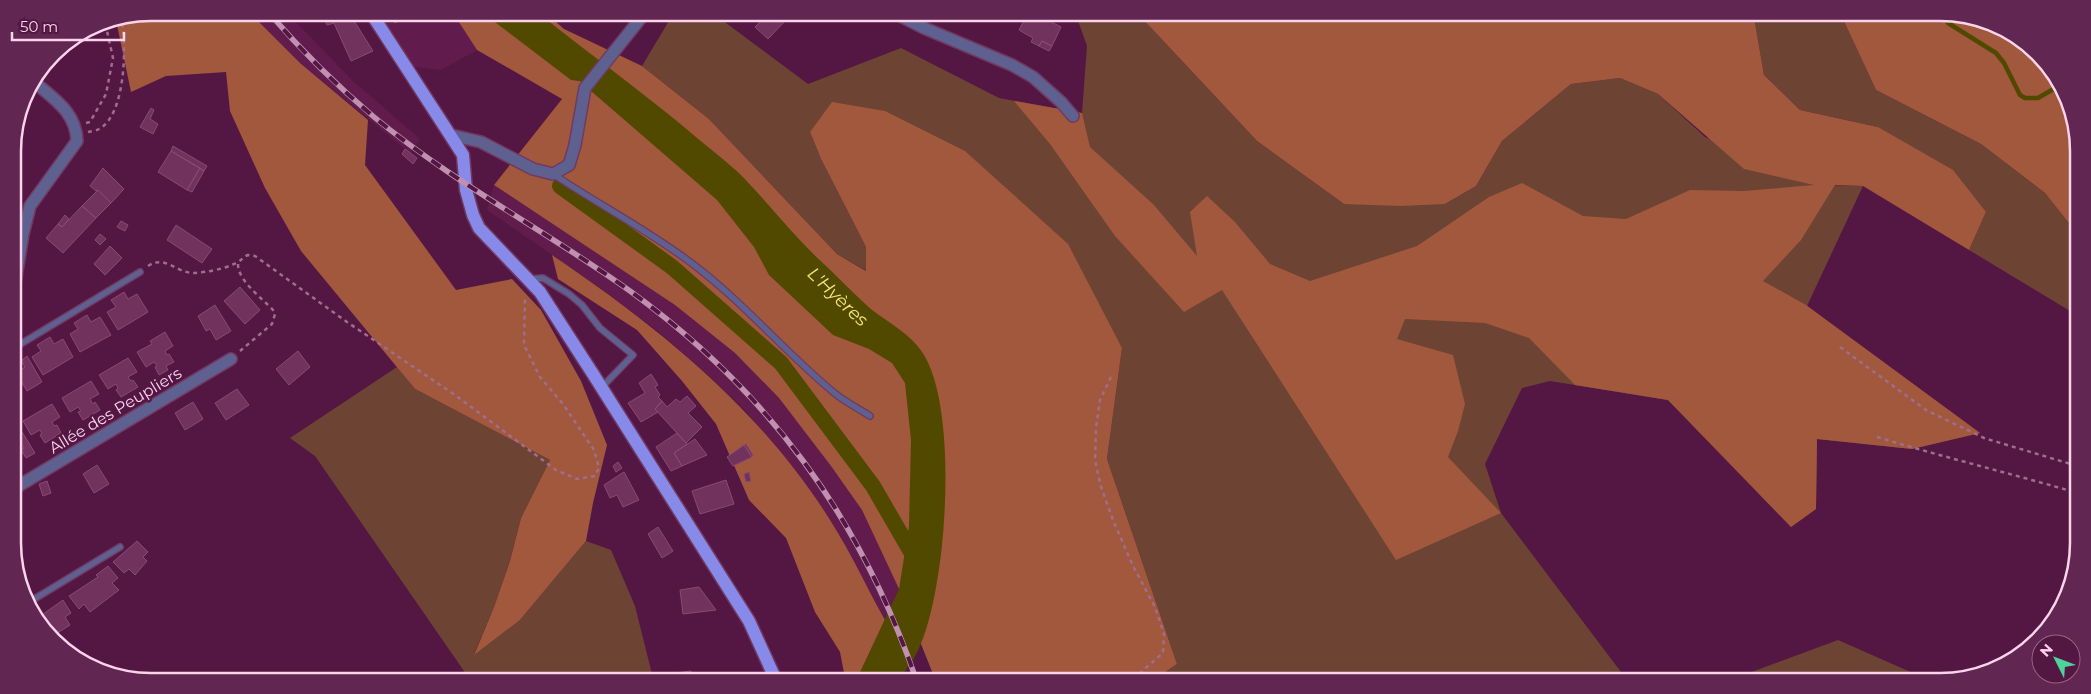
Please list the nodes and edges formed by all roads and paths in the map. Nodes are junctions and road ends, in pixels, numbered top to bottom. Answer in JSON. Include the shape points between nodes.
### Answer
{"nodes":[{"id":1,"x":377,"y":22,"type":"edge"},
{"id":2,"x":638,"y":22,"type":"edge"},
{"id":3,"x":912,"y":22,"type":"edge"},
{"id":4,"x":123,"y":25,"type":"edge"},
{"id":5,"x":107,"y":30,"type":"edge"},
{"id":6,"x":39,"y":86,"type":"edge"},
{"id":7,"x":1073,"y":116,"type":"dead end"},
{"id":8,"x":76,"y":128,"type":"junction"},
{"id":9,"x":451,"y":136,"type":"junction"},
{"id":10,"x":553,"y":174,"type":"junction"},
{"id":11,"x":22,"y":241,"type":"edge"},
{"id":12,"x":238,"y":263,"type":"junction"},
{"id":13,"x":140,"y":272,"type":"joint"},
{"id":14,"x":527,"y":279,"type":"junction"},
{"id":15,"x":21,"y":343,"type":"edge"},
{"id":16,"x":1840,"y":347,"type":"dead end"},
{"id":17,"x":231,"y":359,"type":"joint"},
{"id":18,"x":1111,"y":377,"type":"dead end"},
{"id":19,"x":602,"y":387,"type":"junction"},
{"id":20,"x":870,"y":416,"type":"dead end"},
{"id":21,"x":1877,"y":437,"type":"dead end"},
{"id":22,"x":2070,"y":464,"type":"edge"},
{"id":23,"x":21,"y":484,"type":"edge"},
{"id":24,"x":2070,"y":491,"type":"edge"},
{"id":25,"x":120,"y":547,"type":"dead end"},
{"id":26,"x":35,"y":600,"type":"edge"},
{"id":27,"x":1141,"y":672,"type":"edge"},
{"id":28,"x":772,"y":673,"type":"edge"}],
"edges":[{"from":1,"to":9,"type":"main road"},
{"from":2,"to":10,"type":"street","via":[[585,88],[569,165]]},
{"from":3,"to":7,"type":"street","via":[[1012,64],[1033,77]]},
{"from":4,"to":8,"type":"path","via":[[124,77],[113,111],[100,129],[84,133]]},
{"from":5,"to":8,"type":"path","via":[[113,58],[106,94],[90,122]]},
{"from":6,"to":8,"type":"street","via":[[64,108]]},
{"from":8,"to":11,"type":"street","via":[[74,147],[30,206]]},
{"from":9,"to":10,"type":"street","via":[[481,142],[533,169]]},
{"from":9,"to":14,"type":"main road","via":[[463,155],[466,190],[473,215],[480,228]]},
{"from":10,"to":20,"type":"lane","via":[[695,266],[834,393]]},
{"from":12,"to":13,"type":"path","via":[[186,273],[159,262]]},
{"from":12,"to":14,"type":"path","via":[[248,255],[264,261],[556,470],[577,479],[595,476],[599,468],[594,450],[564,404],[540,377],[524,345]]},
{"from":12,"to":17,"type":"path","via":[[240,274],[273,310],[275,318]]},
{"from":13,"to":15,"type":"lane"},
{"from":14,"to":19,"type":"main road","via":[[540,292]]},
{"from":14,"to":19,"type":"lane","via":[[543,278],[569,294],[600,328],[634,355]]},
{"from":16,"to":22,"type":"path","via":[[1926,410],[1984,438]]},
{"from":17,"to":23,"type":"street","name":"Allée des Peupliers"},
{"from":18,"to":27,"type":"path","via":[[1100,400],[1094,460],[1113,520],[1155,607],[1164,634],[1163,653]]},
{"from":19,"to":28,"type":"main road","via":[[749,622]]},
{"from":21,"to":24,"type":"path"},
{"from":25,"to":26,"type":"lane"}]}
